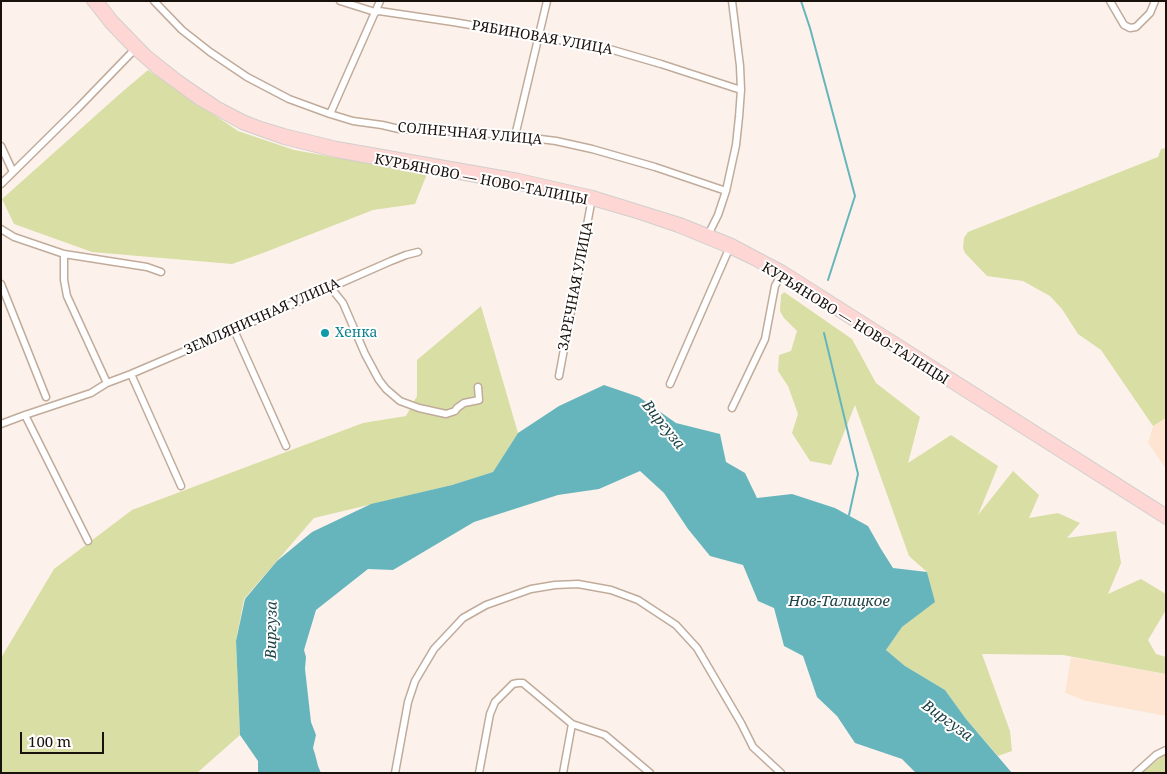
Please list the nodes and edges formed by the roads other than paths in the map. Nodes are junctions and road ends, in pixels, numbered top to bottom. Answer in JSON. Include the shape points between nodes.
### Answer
{"nodes":[{"id":1,"x":92,"y":1,"type":"edge"},
{"id":2,"x":99,"y":1,"type":"edge"},
{"id":3,"x":154,"y":1,"type":"edge"},
{"id":4,"x":340,"y":1,"type":"edge"},
{"id":5,"x":380,"y":1,"type":"edge"},
{"id":6,"x":547,"y":1,"type":"edge"},
{"id":7,"x":732,"y":1,"type":"edge"},
{"id":8,"x":1110,"y":1,"type":"edge"},
{"id":9,"x":1156,"y":1,"type":"edge"},
{"id":10,"x":375,"y":12,"type":"junction"},
{"id":11,"x":539,"y":37,"type":"junction"},
{"id":12,"x":136,"y":47,"type":"junction"},
{"id":13,"x":741,"y":90,"type":"junction"},
{"id":14,"x":330,"y":114,"type":"junction"},
{"id":15,"x":515,"y":136,"type":"junction"},
{"id":16,"x":1,"y":146,"type":"edge"},
{"id":17,"x":13,"y":172,"type":"junction"},
{"id":18,"x":1,"y":184,"type":"edge"},
{"id":19,"x":726,"y":191,"type":"junction"},
{"id":20,"x":592,"y":198,"type":"junction"},
{"id":21,"x":1,"y":230,"type":"edge"},
{"id":22,"x":709,"y":233,"type":"junction"},
{"id":23,"x":729,"y":249,"type":"junction"},
{"id":24,"x":418,"y":252,"type":"dead end"},
{"id":25,"x":64,"y":254,"type":"junction"},
{"id":26,"x":162,"y":272,"type":"dead end"},
{"id":27,"x":780,"y":277,"type":"junction"},
{"id":28,"x":1,"y":284,"type":"edge"},
{"id":29,"x":331,"y":288,"type":"junction"},
{"id":30,"x":234,"y":330,"type":"junction"},
{"id":31,"x":131,"y":374,"type":"junction"},
{"id":32,"x":559,"y":376,"type":"dead end"},
{"id":33,"x":107,"y":383,"type":"junction"},
{"id":34,"x":670,"y":384,"type":"dead end"},
{"id":35,"x":478,"y":388,"type":"dead end"},
{"id":36,"x":46,"y":397,"type":"dead end"},
{"id":37,"x":732,"y":408,"type":"dead end"},
{"id":38,"x":25,"y":415,"type":"junction"},
{"id":39,"x":1,"y":424,"type":"edge"},
{"id":40,"x":286,"y":446,"type":"dead end"},
{"id":41,"x":181,"y":486,"type":"dead end"},
{"id":42,"x":1166,"y":513,"type":"edge"},
{"id":43,"x":1166,"y":520,"type":"edge"},
{"id":44,"x":88,"y":541,"type":"dead end"},
{"id":45,"x":572,"y":724,"type":"junction"},
{"id":46,"x":1166,"y":750,"type":"edge"},
{"id":47,"x":647,"y":772,"type":"edge"},
{"id":48,"x":396,"y":773,"type":"edge"},
{"id":49,"x":479,"y":773,"type":"edge"},
{"id":50,"x":563,"y":773,"type":"edge"},
{"id":51,"x":781,"y":773,"type":"edge"},
{"id":52,"x":1136,"y":773,"type":"edge"}],
"edges":[{"from":1,"to":12,"type":"main road","name":"КУРЬЯНОВО — НОВО-ТАЛИЦЫ","via":[[109,24]]},
{"from":2,"to":12,"type":"main road","name":"КУРЬЯНОВО — НОВО-ТАЛИЦЫ"},
{"from":3,"to":14,"type":"street","name":"СОЛНЕЧНАЯ УЛИЦА","via":[[182,30],[247,77],[289,99]]},
{"from":4,"to":10,"type":"street","name":"РЯБИНОВАЯ УЛИЦА"},
{"from":5,"to":10,"type":"street"},
{"from":6,"to":11,"type":"street"},
{"from":7,"to":13,"type":"street"},
{"from":8,"to":9,"type":"street","via":[[1124,25],[1130,28],[1136,27],[1150,13]]},
{"from":10,"to":11,"type":"street","name":"РЯБИНОВАЯ УЛИЦА"},
{"from":10,"to":14,"type":"street"},
{"from":11,"to":13,"type":"street","name":"РЯБИНОВАЯ УЛИЦА","via":[[606,48]]},
{"from":11,"to":15,"type":"street"},
{"from":12,"to":17,"type":"street"},
{"from":12,"to":20,"type":"main road","name":"КУРЬЯНОВО — НОВО-ТАЛИЦЫ","via":[[201,96],[245,120],[284,134],[519,178]]},
{"from":13,"to":19,"type":"street","via":[[736,144]]},
{"from":14,"to":15,"type":"street","name":"СОЛНЕЧНАЯ УЛИЦА","via":[[399,129]]},
{"from":15,"to":19,"type":"street","name":"СОЛНЕЧНАЯ УЛИЦА","via":[[592,149]]},
{"from":16,"to":17,"type":"street"},
{"from":17,"to":18,"type":"street"},
{"from":19,"to":22,"type":"street"},
{"from":20,"to":22,"type":"main road","name":"КУРЬЯНОВО — НОВО-ТАЛИЦЫ","via":[[649,212]]},
{"from":20,"to":23,"type":"main road","name":"КУРЬЯНОВО — НОВО-ТАЛИЦЫ"},
{"from":20,"to":32,"type":"street","name":"ЗАРЕЧНАЯ УЛИЦА"},
{"from":21,"to":25,"type":"street"},
{"from":22,"to":42,"type":"main road","name":"КУРЬЯНОВО — НОВО-ТАЛИЦЫ","via":[[782,270]]},
{"from":23,"to":27,"type":"main road","name":"КУРЬЯНОВО — НОВО-ТАЛИЦЫ"},
{"from":23,"to":34,"type":"street"},
{"from":24,"to":29,"type":"street","name":"ЗЕМЛЯНИЧНАЯ УЛИЦА"},
{"from":25,"to":26,"type":"street"},
{"from":25,"to":33,"type":"street","via":[[67,296]]},
{"from":27,"to":37,"type":"street","via":[[775,286],[765,339]]},
{"from":27,"to":43,"type":"main road","name":"КУРЬЯНОВО — НОВО-ТАЛИЦЫ"},
{"from":28,"to":36,"type":"street"},
{"from":29,"to":30,"type":"street","name":"ЗЕМЛЯНИЧНАЯ УЛИЦА"},
{"from":29,"to":35,"type":"street","via":[[342,303],[379,380],[400,402],[446,414],[464,403],[479,400]]},
{"from":30,"to":31,"type":"street","name":"ЗЕМЛЯНИЧНАЯ УЛИЦА"},
{"from":30,"to":40,"type":"street"},
{"from":31,"to":33,"type":"street","name":"ЗЕМЛЯНИЧНАЯ УЛИЦА"},
{"from":31,"to":41,"type":"street"},
{"from":33,"to":38,"type":"street","name":"ЗЕМЛЯНИЧНАЯ УЛИЦА","via":[[91,393]]},
{"from":38,"to":39,"type":"street","name":"ЗЕМЛЯНИЧНАЯ УЛИЦА"},
{"from":38,"to":44,"type":"street"},
{"from":45,"to":47,"type":"street","via":[[605,735]]},
{"from":45,"to":49,"type":"street","via":[[523,683],[513,684],[496,702],[490,714]]},
{"from":45,"to":50,"type":"street"},
{"from":46,"to":52,"type":"street"},
{"from":48,"to":51,"type":"street","via":[[408,702],[415,681],[434,649],[463,618],[486,605],[531,589],[578,584],[611,590],[638,600],[676,625],[697,648],[753,748]]}]}
